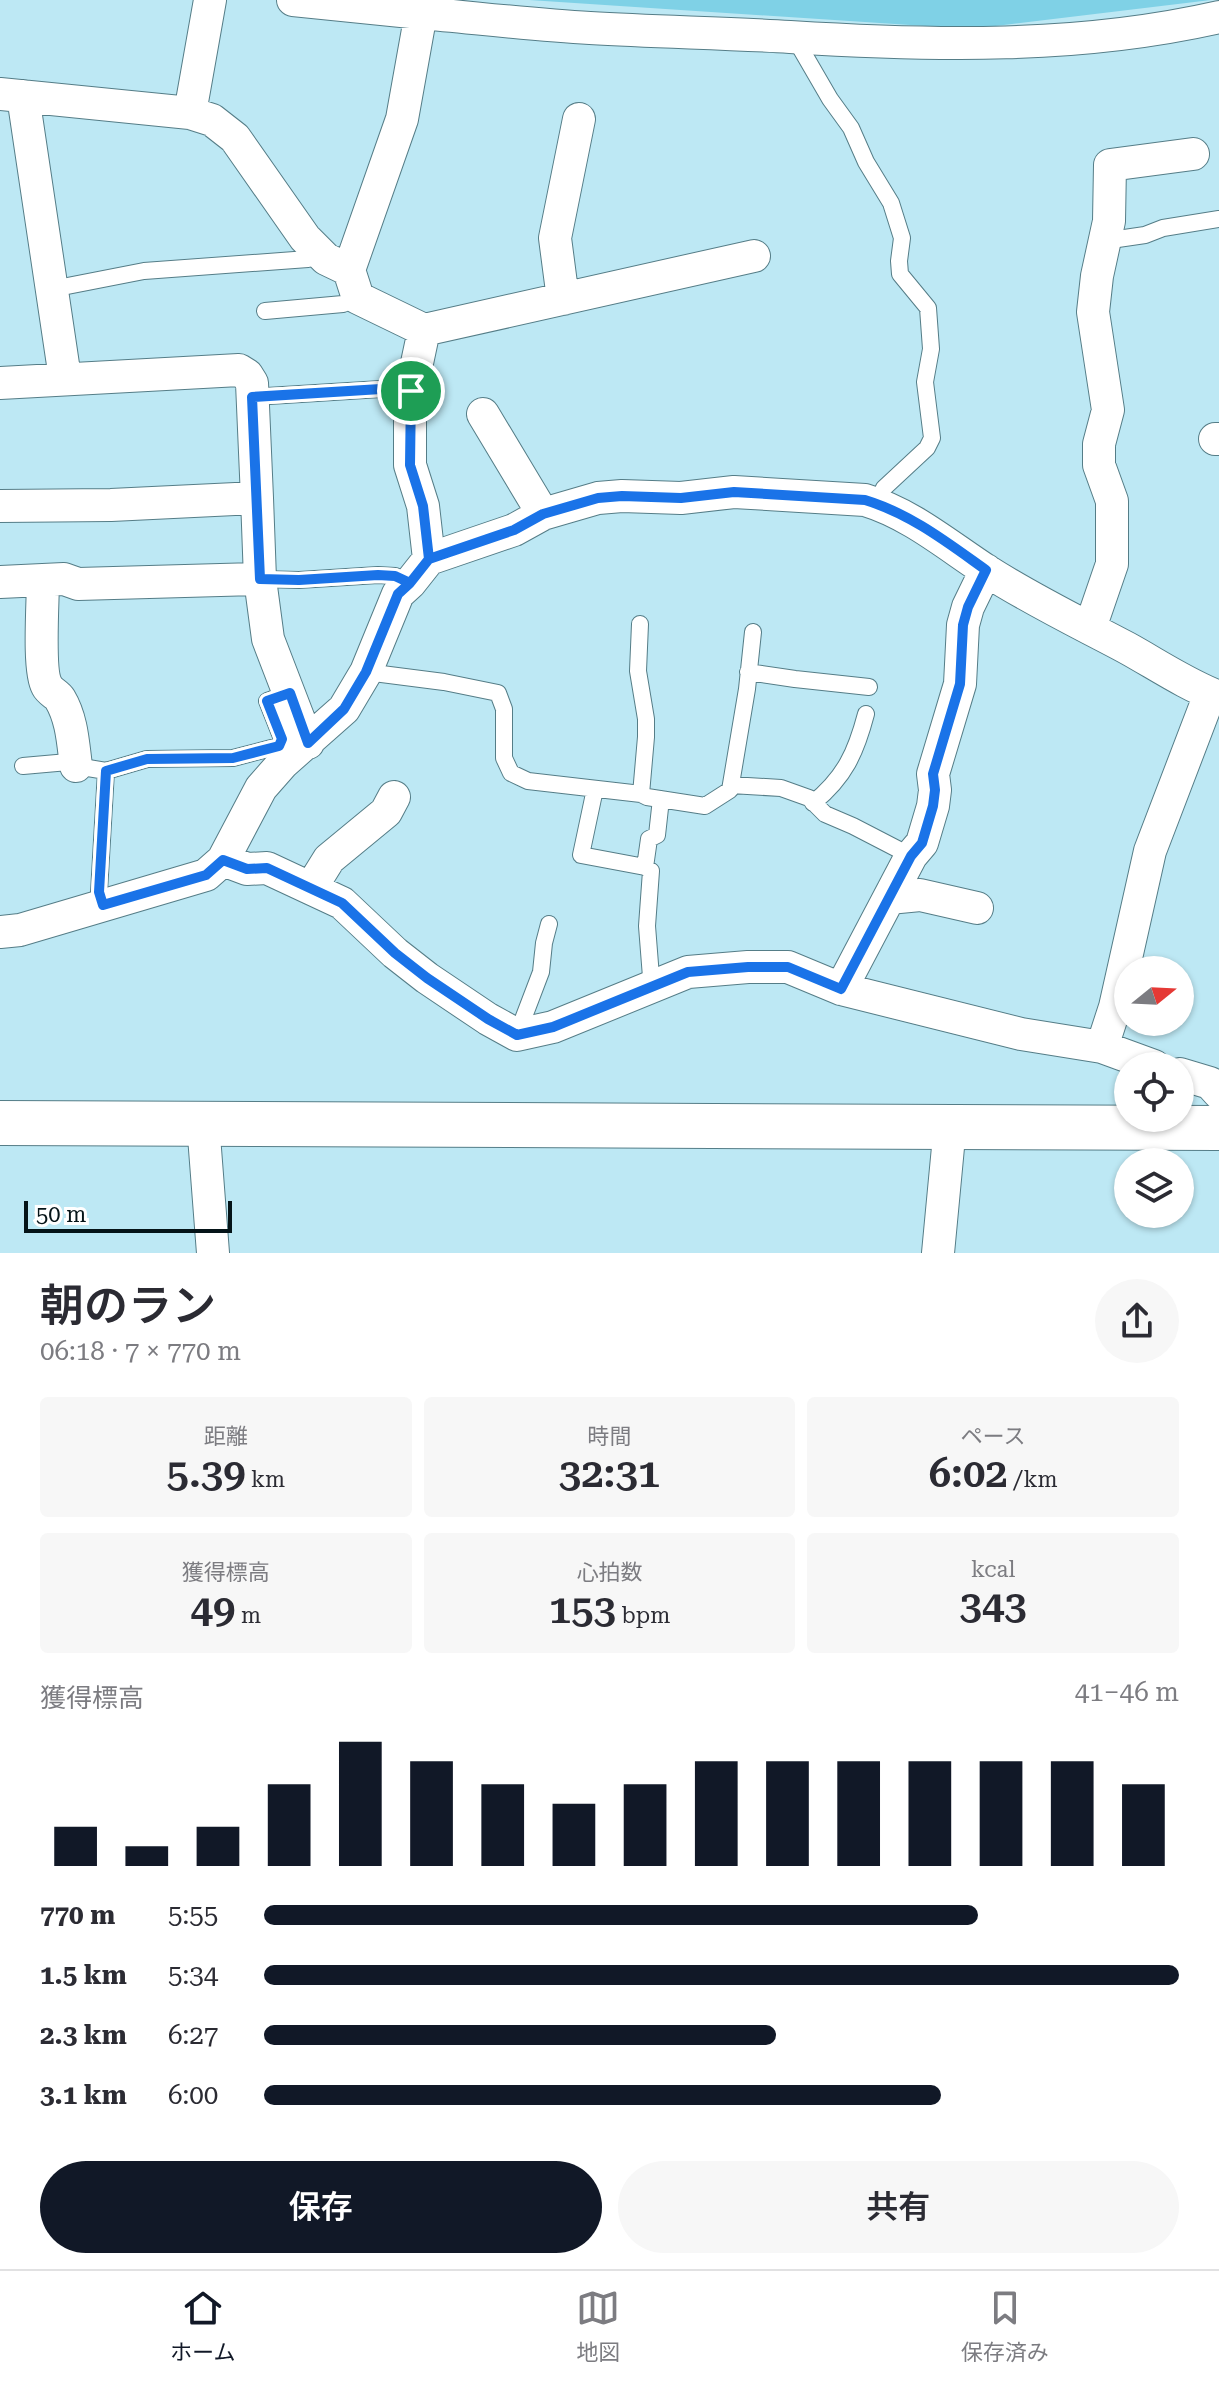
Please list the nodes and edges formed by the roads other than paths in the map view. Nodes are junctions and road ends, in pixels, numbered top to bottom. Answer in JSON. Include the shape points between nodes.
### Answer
{"nodes":[{"id":1,"x":210,"y":0,"type":"edge"},
{"id":2,"x":293,"y":0,"type":"edge"},
{"id":3,"x":421,"y":13,"type":"junction"},
{"id":4,"x":1219,"y":17,"type":"edge"},
{"id":5,"x":801,"y":38,"type":"junction"},
{"id":6,"x":12,"y":95,"type":"edge"},
{"id":7,"x":190,"y":113,"type":"junction"},
{"id":8,"x":579,"y":119,"type":"dead end"},
{"id":9,"x":1193,"y":154,"type":"dead end"},
{"id":10,"x":1219,"y":219,"type":"edge"},
{"id":11,"x":1104,"y":241,"type":"junction"},
{"id":12,"x":318,"y":251,"type":"junction"},
{"id":13,"x":754,"y":256,"type":"dead end"},
{"id":14,"x":354,"y":284,"type":"junction"},
{"id":15,"x":52,"y":289,"type":"junction"},
{"id":16,"x":563,"y":299,"type":"junction"},
{"id":17,"x":265,"y":311,"type":"dead end"},
{"id":18,"x":424,"y":330,"type":"junction"},
{"id":19,"x":65,"y":378,"type":"junction"},
{"id":20,"x":0,"y":383,"type":"edge"},
{"id":21,"x":411,"y":391,"type":"junction"},
{"id":22,"x":252,"y":397,"type":"junction"},
{"id":23,"x":483,"y":414,"type":"dead end"},
{"id":24,"x":257,"y":498,"type":"junction"},
{"id":25,"x":876,"y":504,"type":"junction"},
{"id":26,"x":0,"y":506,"type":"edge"},
{"id":27,"x":543,"y":514,"type":"junction"},
{"id":28,"x":986,"y":570,"type":"junction"},
{"id":29,"x":419,"y":571,"type":"junction"},
{"id":30,"x":260,"y":579,"type":"junction"},
{"id":31,"x":43,"y":580,"type":"junction"},
{"id":32,"x":0,"y":582,"type":"edge"},
{"id":33,"x":640,"y":624,"type":"dead end"},
{"id":34,"x":1090,"y":628,"type":"junction"},
{"id":35,"x":753,"y":632,"type":"dead end"},
{"id":36,"x":366,"y":672,"type":"junction"},
{"id":37,"x":748,"y":672,"type":"junction"},
{"id":38,"x":869,"y":687,"type":"dead end"},
{"id":39,"x":290,"y":693,"type":"junction"},
{"id":40,"x":1215,"y":695,"type":"edge"},
{"id":41,"x":866,"y":714,"type":"dead end"},
{"id":42,"x":308,"y":743,"type":"junction"},
{"id":43,"x":23,"y":766,"type":"dead end"},
{"id":44,"x":91,"y":769,"type":"junction"},
{"id":45,"x":731,"y":785,"type":"junction"},
{"id":46,"x":595,"y":789,"type":"junction"},
{"id":47,"x":641,"y":794,"type":"junction"},
{"id":48,"x":394,"y":797,"type":"dead end"},
{"id":49,"x":661,"y":799,"type":"junction"},
{"id":50,"x":813,"y":803,"type":"junction"},
{"id":51,"x":911,"y":856,"type":"junction"},
{"id":52,"x":223,"y":860,"type":"junction"},
{"id":53,"x":645,"y":867,"type":"junction"},
{"id":54,"x":311,"y":888,"type":"junction"},
{"id":55,"x":889,"y":898,"type":"junction"},
{"id":56,"x":103,"y":905,"type":"junction"},
{"id":57,"x":977,"y":908,"type":"dead end"},
{"id":58,"x":549,"y":924,"type":"dead end"},
{"id":59,"x":0,"y":932,"type":"edge"},
{"id":60,"x":654,"y":984,"type":"junction"},
{"id":61,"x":841,"y":989,"type":"junction"},
{"id":62,"x":517,"y":1035,"type":"junction"},
{"id":63,"x":1102,"y":1047,"type":"junction"},
{"id":64,"x":1116,"y":1052,"type":"edge"},
{"id":65,"x":1194,"y":1078,"type":"edge"},
{"id":66,"x":1219,"y":1093,"type":"edge"},
{"id":67,"x":0,"y":1123,"type":"edge"},
{"id":68,"x":203,"y":1123,"type":"junction"},
{"id":69,"x":950,"y":1126,"type":"junction"},
{"id":70,"x":1219,"y":1128,"type":"edge"},
{"id":71,"x":213,"y":1253,"type":"edge"},
{"id":72,"x":938,"y":1253,"type":"edge"}],
"edges":[{"from":1,"to":7,"type":"street"},
{"from":2,"to":3,"type":"street"},
{"from":3,"to":5,"type":"street","via":[[586,28]]},
{"from":3,"to":14,"type":"street","via":[[402,119]]},
{"from":4,"to":5,"type":"street","via":[[1052,41]]},
{"from":5,"to":25,"type":"lane","via":[[801,49],[891,203],[902,238],[900,274],[928,308],[931,349],[925,382],[932,438],[884,488]]},
{"from":6,"to":7,"type":"street"},
{"from":6,"to":15,"type":"street"},
{"from":7,"to":12,"type":"street","via":[[212,120],[235,138]]},
{"from":8,"to":16,"type":"street","via":[[555,238]]},
{"from":9,"to":11,"type":"street","via":[[1110,165]]},
{"from":10,"to":11,"type":"lane"},
{"from":11,"to":34,"type":"street","via":[[1093,312],[1108,410],[1099,465],[1112,501],[1112,564]]},
{"from":12,"to":14,"type":"street"},
{"from":12,"to":15,"type":"lane","via":[[308,259],[144,271]]},
{"from":13,"to":16,"type":"street"},
{"from":14,"to":17,"type":"lane","via":[[343,304]]},
{"from":14,"to":18,"type":"street"},
{"from":15,"to":19,"type":"street"},
{"from":16,"to":18,"type":"street"},
{"from":18,"to":21,"type":"street"},
{"from":19,"to":20,"type":"street"},
{"from":19,"to":22,"type":"street","via":[[239,370],[252,383]]},
{"from":21,"to":22,"type":"lane"},
{"from":21,"to":29,"type":"street","via":[[410,465],[423,506]]},
{"from":22,"to":24,"type":"street"},
{"from":23,"to":27,"type":"street"},
{"from":24,"to":26,"type":"street"},
{"from":24,"to":30,"type":"street"},
{"from":25,"to":27,"type":"street","via":[[734,492],[610,497]]},
{"from":25,"to":28,"type":"street","via":[[935,534]]},
{"from":27,"to":29,"type":"street"},
{"from":28,"to":34,"type":"street"},
{"from":28,"to":51,"type":"street","via":[[963,625],[960,684],[933,774],[933,806],[922,843]]},
{"from":29,"to":30,"type":"lane"},
{"from":29,"to":36,"type":"street","via":[[398,594]]},
{"from":30,"to":31,"type":"street","via":[[78,584]]},
{"from":30,"to":39,"type":"street","via":[[268,639]]},
{"from":31,"to":32,"type":"street"},
{"from":31,"to":44,"type":"street","via":[[47,687],[58,695]]},
{"from":33,"to":47,"type":"lane","via":[[638,671],[646,719]]},
{"from":34,"to":40,"type":"street"},
{"from":35,"to":37,"type":"lane"},
{"from":36,"to":42,"type":"street","via":[[344,709]]},
{"from":36,"to":46,"type":"lane","via":[[498,693],[504,709],[504,758],[511,773],[528,781]]},
{"from":37,"to":38,"type":"lane"},
{"from":37,"to":45,"type":"lane"},
{"from":39,"to":42,"type":"street"},
{"from":39,"to":44,"type":"lane","via":[[267,701],[282,739],[279,746],[233,758],[147,759]]},
{"from":40,"to":63,"type":"street","via":[[1150,851]]},
{"from":41,"to":50,"type":"lane","via":[[853,757]]},
{"from":42,"to":52,"type":"street","via":[[261,788]]},
{"from":43,"to":44,"type":"lane","via":[[68,762]]},
{"from":44,"to":56,"type":"lane"},
{"from":45,"to":49,"type":"lane","via":[[705,806]]},
{"from":45,"to":50,"type":"lane","via":[[781,788]]},
{"from":46,"to":47,"type":"lane"},
{"from":46,"to":53,"type":"lane","via":[[581,855]]},
{"from":47,"to":49,"type":"lane"},
{"from":48,"to":54,"type":"street","via":[[386,812],[329,859]]},
{"from":49,"to":53,"type":"lane","via":[[657,835],[649,839]]},
{"from":50,"to":51,"type":"lane"},
{"from":51,"to":55,"type":"street"},
{"from":52,"to":54,"type":"street","via":[[247,869],[267,868]]},
{"from":52,"to":56,"type":"street","via":[[206,875]]},
{"from":53,"to":60,"type":"lane","via":[[651,871],[647,926]]},
{"from":54,"to":62,"type":"street","via":[[342,903],[427,978]]},
{"from":55,"to":57,"type":"street","via":[[920,895]]},
{"from":55,"to":61,"type":"street"},
{"from":56,"to":59,"type":"street"},
{"from":58,"to":62,"type":"lane","via":[[541,972]]},
{"from":60,"to":61,"type":"street","via":[[688,972],[788,967]]},
{"from":60,"to":62,"type":"street","via":[[553,1027]]},
{"from":61,"to":63,"type":"street","via":[[1021,1034]]},
{"from":63,"to":64,"type":"street"},
{"from":65,"to":66,"type":"street","via":[[1210,1083]]},
{"from":67,"to":68,"type":"street"},
{"from":68,"to":69,"type":"street"},
{"from":68,"to":71,"type":"street"},
{"from":69,"to":70,"type":"street"},
{"from":69,"to":72,"type":"street"}]}
